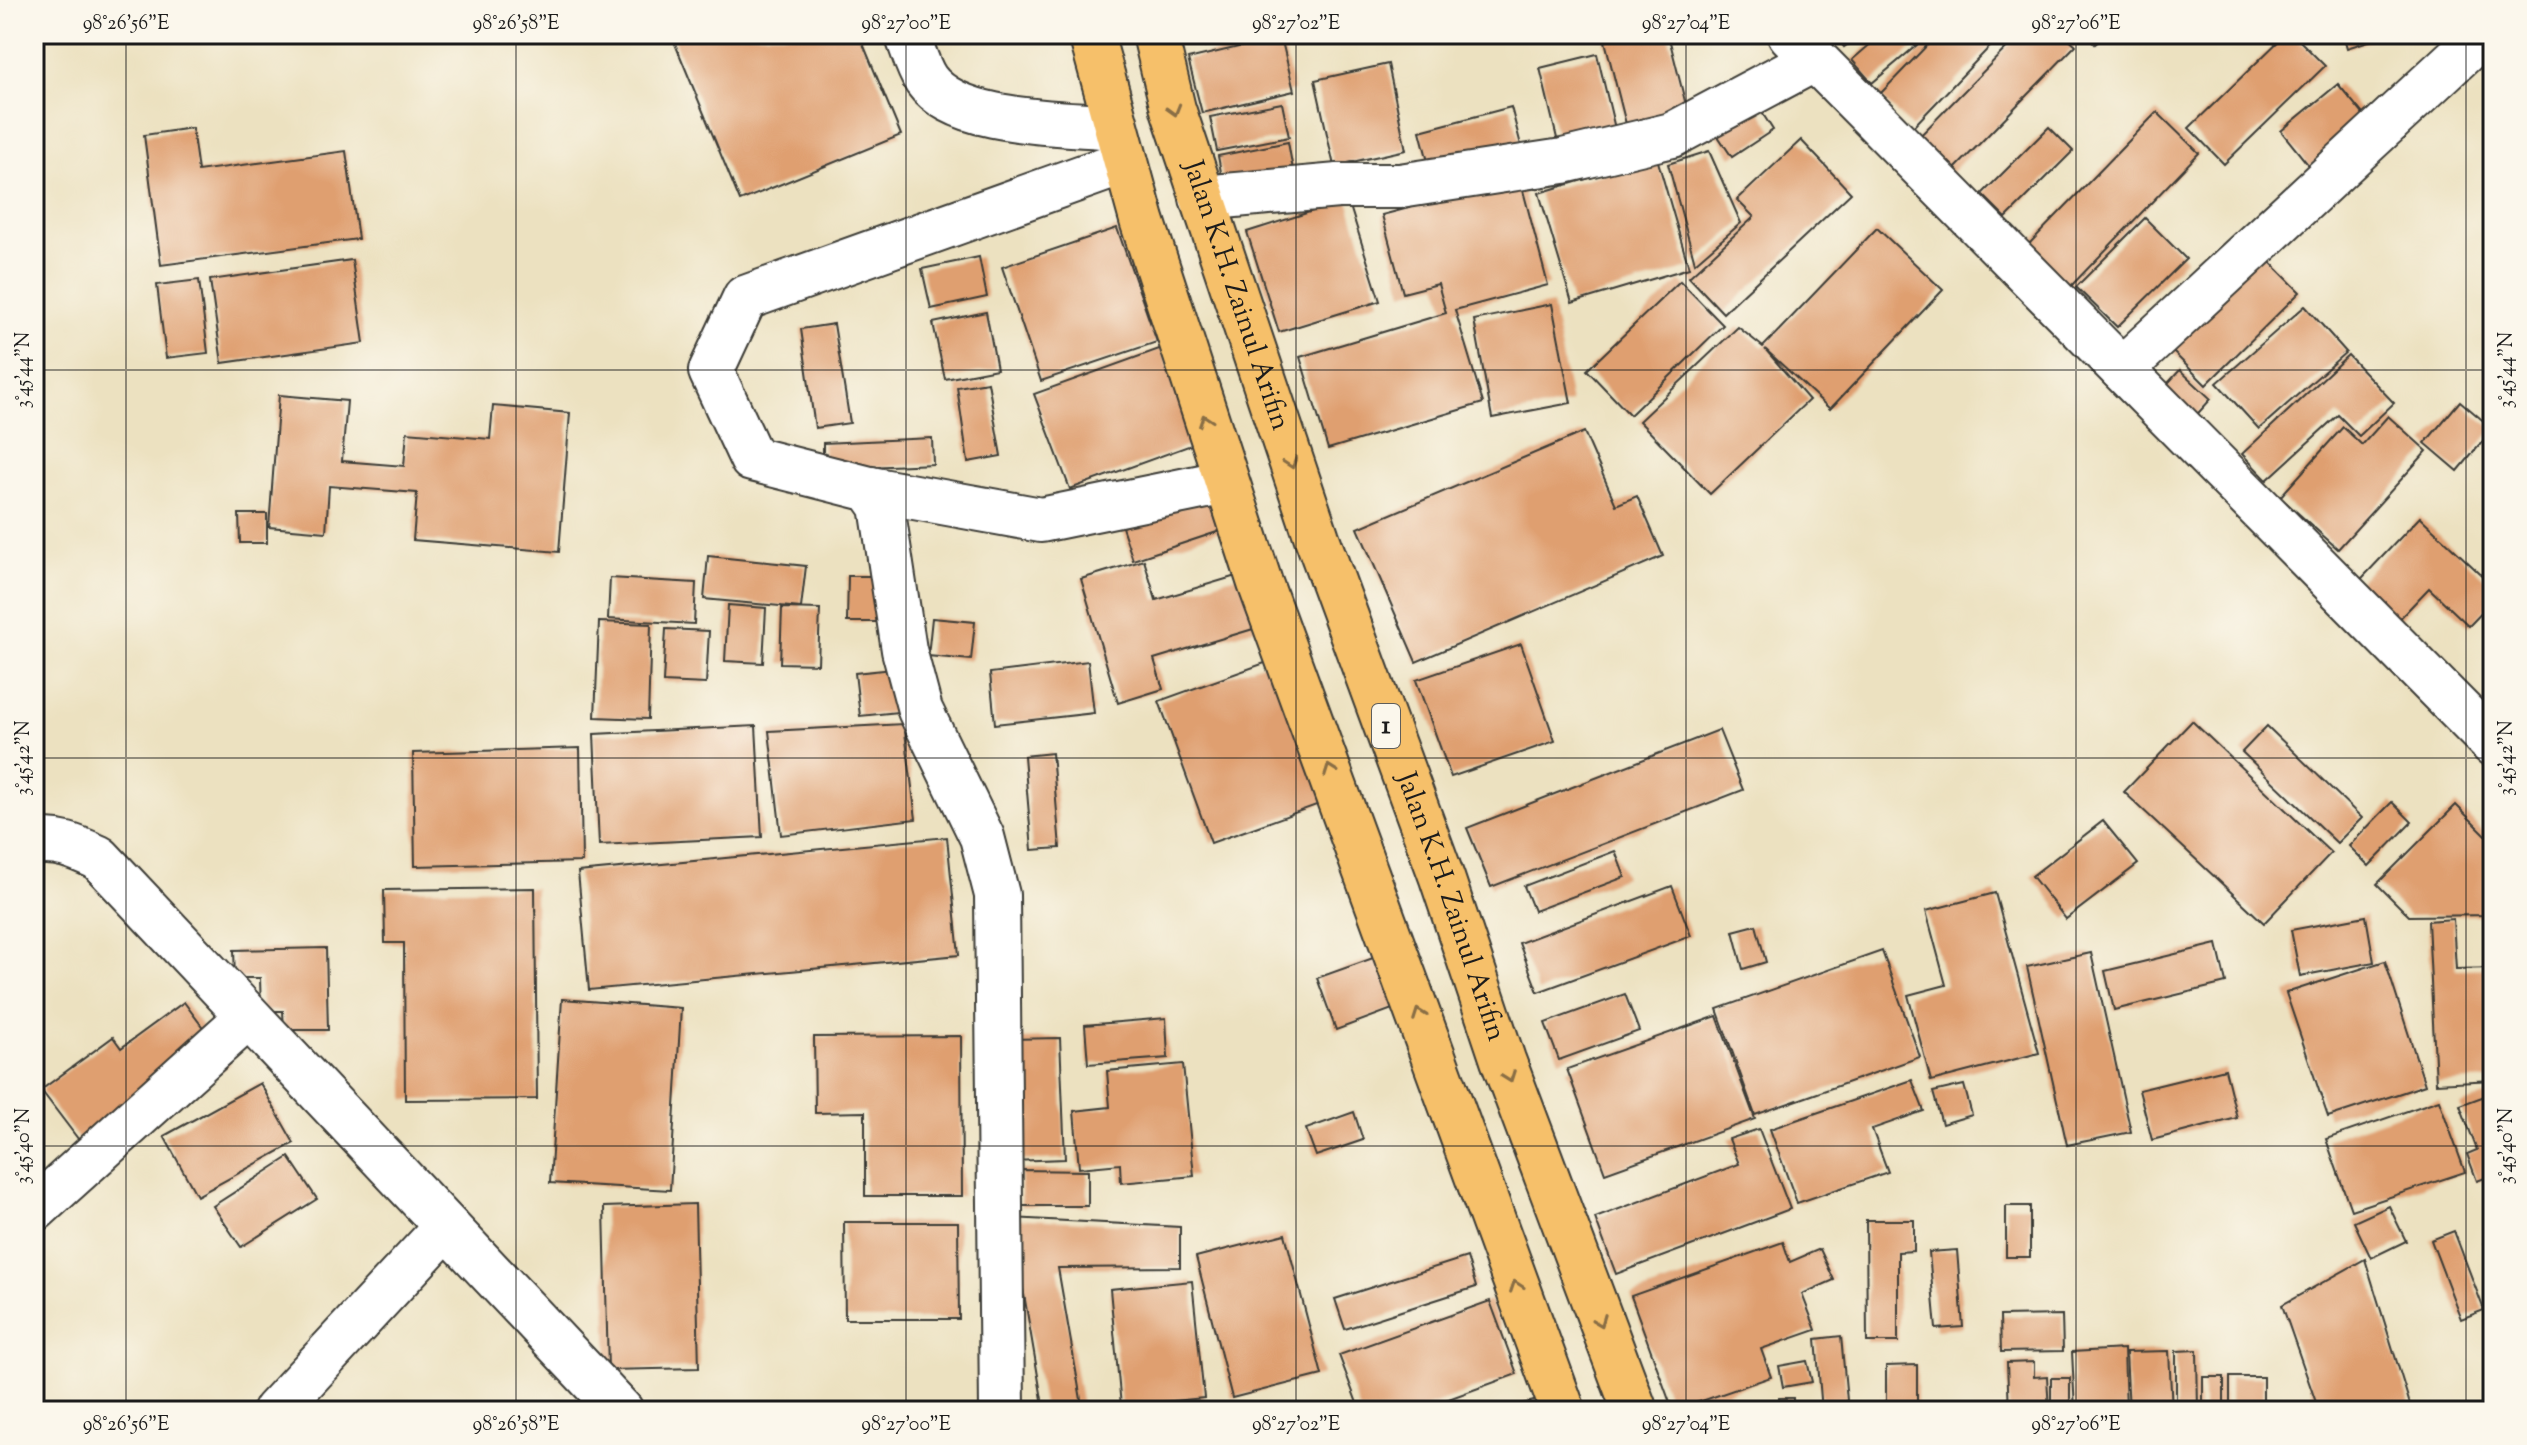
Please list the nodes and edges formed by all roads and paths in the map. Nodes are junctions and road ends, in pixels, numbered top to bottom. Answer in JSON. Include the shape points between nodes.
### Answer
{"nodes":[{"id":1,"x":907,"y":34,"type":"edge"},
{"id":2,"x":1091,"y":34,"type":"edge"},
{"id":3,"x":1155,"y":34,"type":"edge"},
{"id":4,"x":2483,"y":34,"type":"edge"},
{"id":5,"x":1802,"y":47,"type":"edge"},
{"id":6,"x":1119,"y":144,"type":"junction"},
{"id":7,"x":1202,"y":198,"type":"junction"},
{"id":8,"x":1142,"y":220,"type":"junction"},
{"id":9,"x":2122,"y":369,"type":"junction"},
{"id":10,"x":1226,"y":482,"type":"junction"},
{"id":11,"x":870,"y":489,"type":"junction"},
{"id":12,"x":2493,"y":744,"type":"edge"},
{"id":13,"x":34,"y":843,"type":"edge"},
{"id":14,"x":248,"y":1017,"type":"junction"},
{"id":15,"x":34,"y":1210,"type":"edge"},
{"id":16,"x":446,"y":1227,"type":"junction"},
{"id":17,"x":275,"y":1411,"type":"edge"},
{"id":18,"x":621,"y":1411,"type":"edge"},
{"id":19,"x":1002,"y":1411,"type":"edge"},
{"id":20,"x":1563,"y":1411,"type":"edge"},
{"id":21,"x":1635,"y":1411,"type":"edge"}],
"edges":[{"from":1,"to":6,"type":"street","via":[[928,82],[943,96],[966,107]]},
{"from":2,"to":6,"type":"highway"},
{"from":3,"to":7,"type":"highway","name":"Jalan K.H. Zainul Arifin","number":"1","one_way":true},
{"from":4,"to":9,"type":"street"},
{"from":5,"to":7,"type":"street","via":[[1672,135],[1563,161],[1400,186]]},
{"from":5,"to":9,"type":"street"},
{"from":6,"to":8,"type":"highway"},
{"from":6,"to":11,"type":"street","via":[[745,298],[711,371],[752,459]]},
{"from":7,"to":8,"type":"highway"},
{"from":7,"to":21,"type":"highway","name":"Jalan K.H. Zainul Arifin","number":"1","one_way":true,"via":[[1503,1060]]},
{"from":10,"to":8,"type":"highway","one_way":true},
{"from":9,"to":12,"type":"street"},
{"from":10,"to":11,"type":"street","via":[[1041,520]]},
{"from":20,"to":10,"type":"highway","one_way":true},
{"from":11,"to":19,"type":"street","via":[[888,525],[904,650],[920,710],[982,837],[997,895]]},
{"from":13,"to":14,"type":"street","via":[[69,844],[99,858]]},
{"from":14,"to":15,"type":"street"},
{"from":14,"to":16,"type":"street"},
{"from":16,"to":17,"type":"street"},
{"from":16,"to":18,"type":"street"}]}
